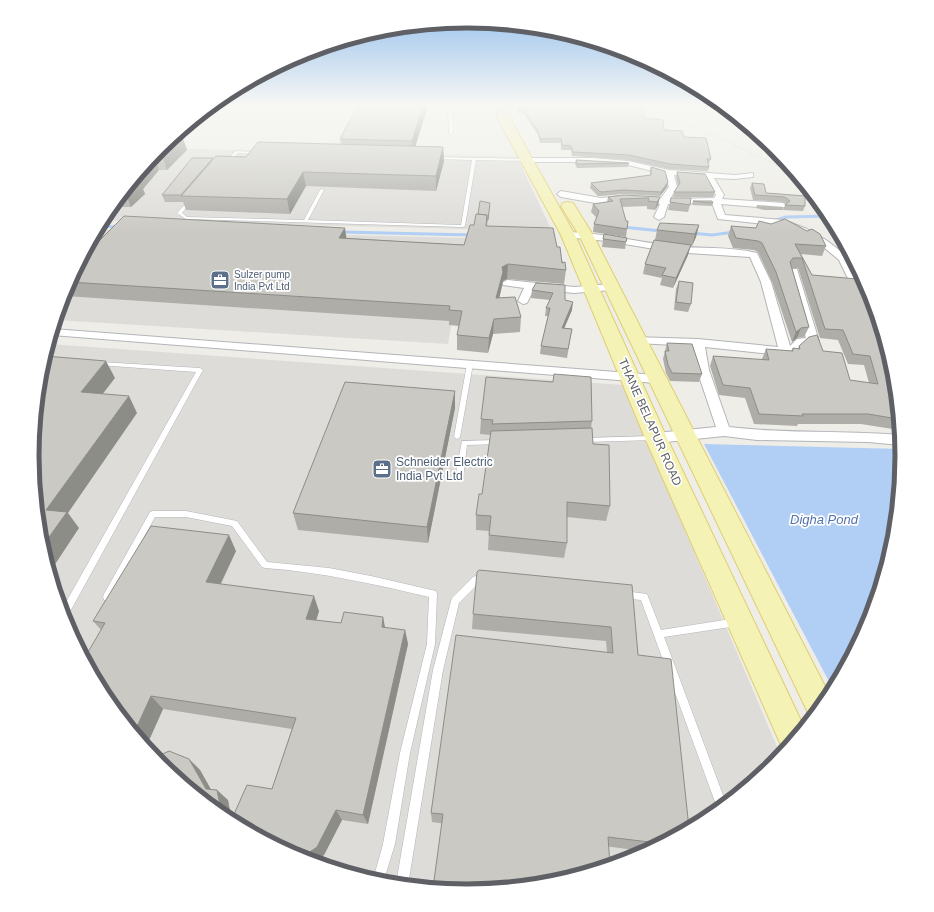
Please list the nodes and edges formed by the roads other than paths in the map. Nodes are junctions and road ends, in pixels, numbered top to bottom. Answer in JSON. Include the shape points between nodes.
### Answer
{"nodes":[{"id":1,"x":530,"y":149,"type":"edge"},
{"id":2,"x":532,"y":149,"type":"edge"},
{"id":3,"x":260,"y":153,"type":"edge"},
{"id":4,"x":534,"y":153,"type":"junction"},
{"id":5,"x":427,"y":158,"type":"edge"},
{"id":6,"x":474,"y":159,"type":"junction"},
{"id":7,"x":222,"y":165,"type":"edge"},
{"id":8,"x":669,"y":172,"type":"junction"},
{"id":9,"x":708,"y":175,"type":"junction"},
{"id":10,"x":750,"y":175,"type":"dead end"},
{"id":11,"x":322,"y":190,"type":"dead end"},
{"id":12,"x":561,"y":194,"type":"junction"},
{"id":13,"x":193,"y":197,"type":"edge"},
{"id":14,"x":666,"y":202,"type":"junction"},
{"id":15,"x":716,"y":202,"type":"junction"},
{"id":16,"x":783,"y":206,"type":"edge"},
{"id":17,"x":659,"y":217,"type":"dead end"},
{"id":18,"x":306,"y":222,"type":"junction"},
{"id":19,"x":463,"y":226,"type":"junction"},
{"id":20,"x":470,"y":226,"type":"edge"},
{"id":21,"x":569,"y":232,"type":"junction"},
{"id":22,"x":793,"y":271,"type":"edge"},
{"id":23,"x":507,"y":283,"type":"dead end"},
{"id":24,"x":530,"y":286,"type":"junction"},
{"id":25,"x":601,"y":288,"type":"junction"},
{"id":26,"x":523,"y":302,"type":"dead end"},
{"id":27,"x":867,"y":307,"type":"edge"},
{"id":28,"x":58,"y":332,"type":"edge"},
{"id":29,"x":637,"y":339,"type":"junction"},
{"id":30,"x":698,"y":343,"type":"junction"},
{"id":31,"x":785,"y":351,"type":"junction"},
{"id":32,"x":90,"y":364,"type":"edge"},
{"id":33,"x":470,"y":364,"type":"junction"},
{"id":34,"x":630,"y":377,"type":"junction"},
{"id":35,"x":656,"y":379,"type":"junction"},
{"id":36,"x":724,"y":431,"type":"junction"},
{"id":37,"x":684,"y":436,"type":"junction"},
{"id":38,"x":457,"y":438,"type":"dead end"},
{"id":39,"x":656,"y":438,"type":"junction"},
{"id":40,"x":894,"y":439,"type":"edge"},
{"id":41,"x":575,"y":440,"type":"edge"},
{"id":42,"x":504,"y":442,"type":"edge"},
{"id":43,"x":459,"y":478,"type":"dead end"},
{"id":44,"x":492,"y":581,"type":"edge"},
{"id":45,"x":614,"y":594,"type":"edge"},
{"id":46,"x":106,"y":597,"type":"edge"},
{"id":47,"x":67,"y":608,"type":"edge"},
{"id":48,"x":739,"y":622,"type":"junction"},
{"id":49,"x":658,"y":634,"type":"junction"},
{"id":50,"x":817,"y":702,"type":"edge"},
{"id":51,"x":792,"y":735,"type":"edge"},
{"id":52,"x":720,"y":802,"type":"edge"},
{"id":53,"x":380,"y":875,"type":"edge"},
{"id":54,"x":403,"y":879,"type":"edge"}],
"edges":[{"from":1,"to":4,"type":"main road","name":"THANE BELAPUR ROAD"},
{"from":2,"to":4,"type":"main road","name":"THANE BELAPUR ROAD"},
{"from":3,"to":7,"type":"lane","via":[[237,152]]},
{"from":4,"to":6,"type":"lane"},
{"from":4,"to":8,"type":"street","via":[[628,163]]},
{"from":4,"to":12,"type":"main road","name":"THANE BELAPUR ROAD"},
{"from":4,"to":21,"type":"main road","name":"THANE BELAPUR ROAD"},
{"from":5,"to":6,"type":"lane"},
{"from":6,"to":19,"type":"lane"},
{"from":8,"to":9,"type":"street"},
{"from":8,"to":14,"type":"street","via":[[674,187]]},
{"from":9,"to":10,"type":"street"},
{"from":9,"to":15,"type":"street","via":[[720,195]]},
{"from":11,"to":18,"type":"lane"},
{"from":12,"to":14,"type":"street","via":[[601,201],[622,199]]},
{"from":12,"to":21,"type":"main road","name":"THANE BELAPUR ROAD"},
{"from":13,"to":18,"type":"lane","via":[[179,213],[186,218]]},
{"from":14,"to":15,"type":"street"},
{"from":14,"to":17,"type":"street"},
{"from":15,"to":16,"type":"street"},
{"from":15,"to":27,"type":"street","via":[[721,217],[778,222],[804,231],[834,250],[843,258]]},
{"from":18,"to":19,"type":"lane"},
{"from":19,"to":20,"type":"lane"},
{"from":21,"to":25,"type":"main road","name":"THANE BELAPUR ROAD"},
{"from":21,"to":31,"type":"street","via":[[672,249],[742,252],[754,255],[766,282]]},
{"from":22,"to":31,"type":"street","via":[[813,341],[801,342],[790,352]]},
{"from":23,"to":24,"type":"street"},
{"from":24,"to":25,"type":"street","via":[[554,289]]},
{"from":24,"to":26,"type":"street"},
{"from":25,"to":29,"type":"main road","name":"THANE BELAPUR ROAD"},
{"from":25,"to":34,"type":"main road","name":"THANE BELAPUR ROAD"},
{"from":28,"to":33,"type":"street"},
{"from":29,"to":30,"type":"street"},
{"from":29,"to":35,"type":"main road","name":"THANE BELAPUR ROAD"},
{"from":30,"to":31,"type":"street"},
{"from":30,"to":36,"type":"street","via":[[703,370]]},
{"from":32,"to":47,"type":"lane","via":[[200,370]]},
{"from":33,"to":34,"type":"street"},
{"from":33,"to":38,"type":"lane"},
{"from":34,"to":35,"type":"street"},
{"from":34,"to":39,"type":"main road","name":"THANE BELAPUR ROAD"},
{"from":35,"to":37,"type":"main road","name":"THANE BELAPUR ROAD"},
{"from":36,"to":37,"type":"street"},
{"from":36,"to":40,"type":"street","via":[[757,435]]},
{"from":37,"to":39,"type":"street"},
{"from":37,"to":50,"type":"main road","name":"THANE BELAPUR ROAD"},
{"from":39,"to":41,"type":"lane"},
{"from":39,"to":48,"type":"main road","name":"THANE BELAPUR ROAD"},
{"from":42,"to":43,"type":"lane","via":[[464,443]]},
{"from":44,"to":54,"type":"lane","via":[[476,580],[455,601],[438,670]]},
{"from":45,"to":49,"type":"lane","via":[[644,597]]},
{"from":46,"to":53,"type":"lane","via":[[153,514],[186,514],[234,523],[265,565],[298,566],[355,575],[433,594],[431,644],[405,753],[389,844]]},
{"from":48,"to":49,"type":"lane"},
{"from":48,"to":51,"type":"main road","name":"THANE BELAPUR ROAD"},
{"from":49,"to":52,"type":"lane"}]}
